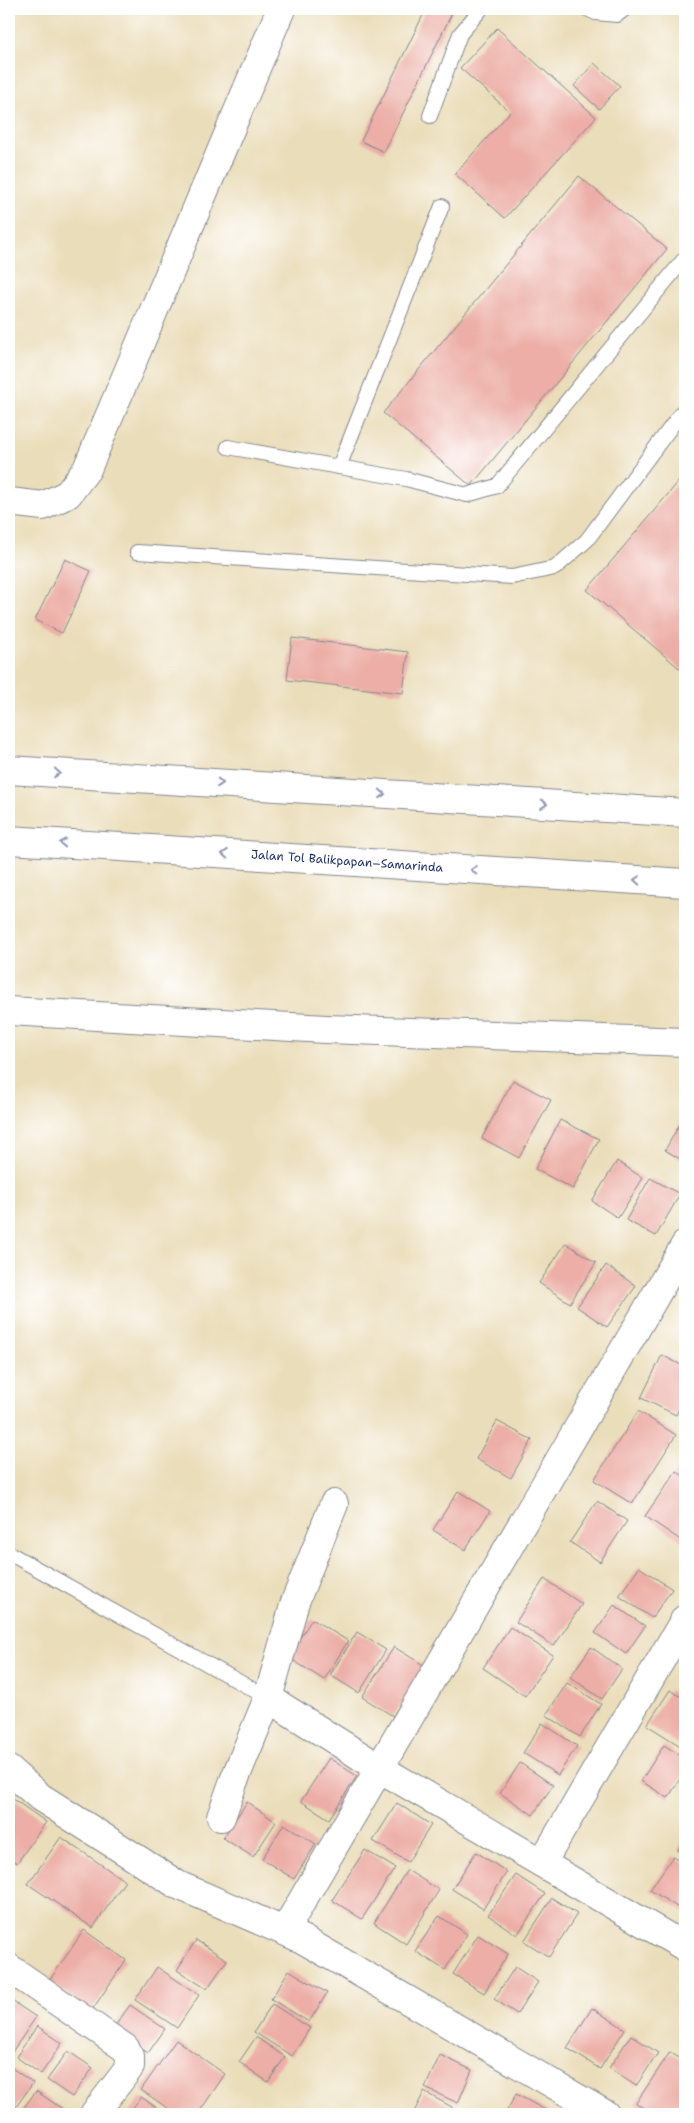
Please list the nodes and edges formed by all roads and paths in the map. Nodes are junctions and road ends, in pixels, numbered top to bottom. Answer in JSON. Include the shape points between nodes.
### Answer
{"nodes":[{"id":1,"x":281,"y":9,"type":"edge"},
{"id":2,"x":481,"y":9,"type":"edge"},
{"id":3,"x":587,"y":9,"type":"edge"},
{"id":4,"x":625,"y":9,"type":"edge"},
{"id":5,"x":430,"y":116,"type":"dead end"},
{"id":6,"x":442,"y":206,"type":"dead end"},
{"id":7,"x":685,"y":258,"type":"edge"},
{"id":8,"x":685,"y":408,"type":"edge"},
{"id":9,"x":228,"y":447,"type":"dead end"},
{"id":10,"x":339,"y":466,"type":"junction"},
{"id":11,"x":9,"y":502,"type":"edge"},
{"id":12,"x":137,"y":552,"type":"dead end"},
{"id":13,"x":9,"y":770,"type":"edge"},
{"id":14,"x":685,"y":813,"type":"edge"},
{"id":15,"x":9,"y":840,"type":"edge"},
{"id":16,"x":685,"y":883,"type":"edge"},
{"id":17,"x":9,"y":1011,"type":"edge"},
{"id":18,"x":685,"y":1042,"type":"edge"},
{"id":19,"x":685,"y":1245,"type":"edge"},
{"id":20,"x":334,"y":1504,"type":"dead end"},
{"id":21,"x":9,"y":1553,"type":"edge"},
{"id":22,"x":685,"y":1619,"type":"edge"},
{"id":23,"x":268,"y":1698,"type":"junction"},
{"id":24,"x":381,"y":1769,"type":"junction"},
{"id":25,"x":9,"y":1770,"type":"edge"},
{"id":26,"x":221,"y":1818,"type":"dead end"},
{"id":27,"x":542,"y":1863,"type":"junction"},
{"id":28,"x":285,"y":1930,"type":"junction"},
{"id":29,"x":685,"y":1947,"type":"edge"},
{"id":30,"x":9,"y":1968,"type":"edge"},
{"id":31,"x":591,"y":2111,"type":"edge"},
{"id":32,"x":94,"y":2114,"type":"edge"}],
"edges":[{"from":1,"to":11,"type":"main road","via":[[87,469],[68,494],[43,506]]},
{"from":2,"to":5,"type":"lane","via":[[460,34]]},
{"from":3,"to":4,"type":"lane","via":[[617,16]]},
{"from":6,"to":10,"type":"lane"},
{"from":7,"to":10,"type":"lane","via":[[497,486],[467,495]]},
{"from":8,"to":12,"type":"lane","via":[[587,540],[555,568],[512,577]]},
{"from":9,"to":10,"type":"lane"},
{"from":13,"to":14,"type":"main road","one_way":true},
{"from":16,"to":15,"type":"main road","name":"Jalan Tol Balikpapan–Samarinda","one_way":true},
{"from":17,"to":18,"type":"main road","via":[[326,1029]]},
{"from":19,"to":24,"type":"main road"},
{"from":20,"to":23,"type":"main road","via":[[296,1602]]},
{"from":21,"to":23,"type":"lane"},
{"from":22,"to":27,"type":"main road"},
{"from":23,"to":24,"type":"main road"},
{"from":23,"to":26,"type":"main road"},
{"from":24,"to":27,"type":"main road"},
{"from":24,"to":28,"type":"main road"},
{"from":25,"to":28,"type":"main road","via":[[40,1797],[178,1885]]},
{"from":27,"to":29,"type":"main road"},
{"from":28,"to":31,"type":"main road"},
{"from":30,"to":32,"type":"main road","via":[[125,2048],[130,2056],[130,2067]]}]}
